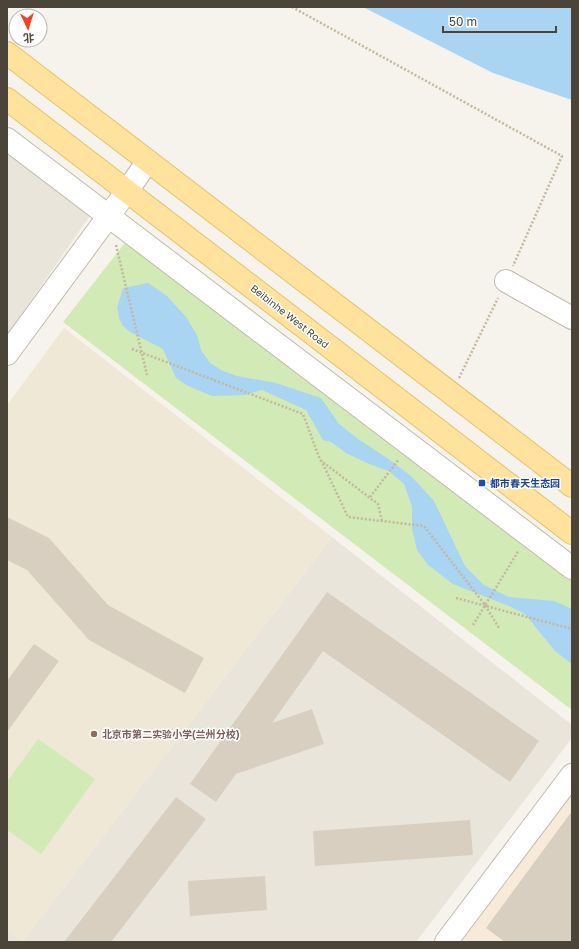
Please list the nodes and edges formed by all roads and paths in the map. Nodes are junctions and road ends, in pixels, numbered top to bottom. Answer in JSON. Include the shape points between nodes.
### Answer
{"nodes":[{"id":1,"x":292,"y":7,"type":"edge"},
{"id":2,"x":7,"y":53,"type":"edge"},
{"id":3,"x":7,"y":99,"type":"edge"},
{"id":4,"x":7,"y":138,"type":"edge"},
{"id":5,"x":148,"y":161,"type":"junction"},
{"id":6,"x":127,"y":191,"type":"junction"},
{"id":7,"x":109,"y":215,"type":"junction"},
{"id":8,"x":506,"y":281,"type":"junction"},
{"id":9,"x":572,"y":318,"type":"edge"},
{"id":10,"x":132,"y":348,"type":"dead end"},
{"id":11,"x":141,"y":352,"type":"junction"},
{"id":12,"x":7,"y":354,"type":"edge"},
{"id":13,"x":147,"y":375,"type":"dead end"},
{"id":14,"x":452,"y":394,"type":"junction"},
{"id":15,"x":410,"y":445,"type":"junction"},
{"id":16,"x":320,"y":460,"type":"junction"},
{"id":17,"x":572,"y":486,"type":"edge"},
{"id":18,"x":370,"y":497,"type":"junction"},
{"id":19,"x":382,"y":521,"type":"junction"},
{"id":20,"x":572,"y":533,"type":"edge"},
{"id":21,"x":529,"y":535,"type":"junction"},
{"id":22,"x":572,"y":568,"type":"edge"},
{"id":23,"x":456,"y":598,"type":"dead end"},
{"id":24,"x":485,"y":606,"type":"junction"},
{"id":25,"x":473,"y":625,"type":"dead end"},
{"id":26,"x":499,"y":628,"type":"dead end"},
{"id":27,"x":572,"y":629,"type":"edge"},
{"id":28,"x":572,"y":775,"type":"edge"},
{"id":29,"x":446,"y":942,"type":"edge"}],
"edges":[{"from":1,"to":8,"type":"path","via":[[562,156]]},
{"from":2,"to":5,"type":"main road"},
{"from":3,"to":6,"type":"main road","name":"Beibinhe West Road"},
{"from":4,"to":7,"type":"street"},
{"from":5,"to":6,"type":"street"},
{"from":5,"to":14,"type":"main road"},
{"from":6,"to":7,"type":"street"},
{"from":6,"to":20,"type":"main road","name":"Beibinhe West Road"},
{"from":7,"to":11,"type":"path"},
{"from":7,"to":12,"type":"street"},
{"from":7,"to":15,"type":"street"},
{"from":8,"to":9,"type":"street"},
{"from":8,"to":14,"type":"path"},
{"from":10,"to":11,"type":"path"},
{"from":11,"to":13,"type":"path"},
{"from":11,"to":16,"type":"path","via":[[304,414]]},
{"from":14,"to":17,"type":"main road"},
{"from":15,"to":18,"type":"path"},
{"from":15,"to":21,"type":"street"},
{"from":16,"to":18,"type":"path"},
{"from":16,"to":19,"type":"path","via":[[348,517]]},
{"from":18,"to":19,"type":"path","via":[[378,504]]},
{"from":19,"to":24,"type":"path","via":[[424,526]]},
{"from":21,"to":22,"type":"street"},
{"from":21,"to":24,"type":"path"},
{"from":23,"to":24,"type":"path"},
{"from":24,"to":25,"type":"path"},
{"from":24,"to":26,"type":"path"},
{"from":24,"to":27,"type":"path"},
{"from":28,"to":29,"type":"street"}]}
